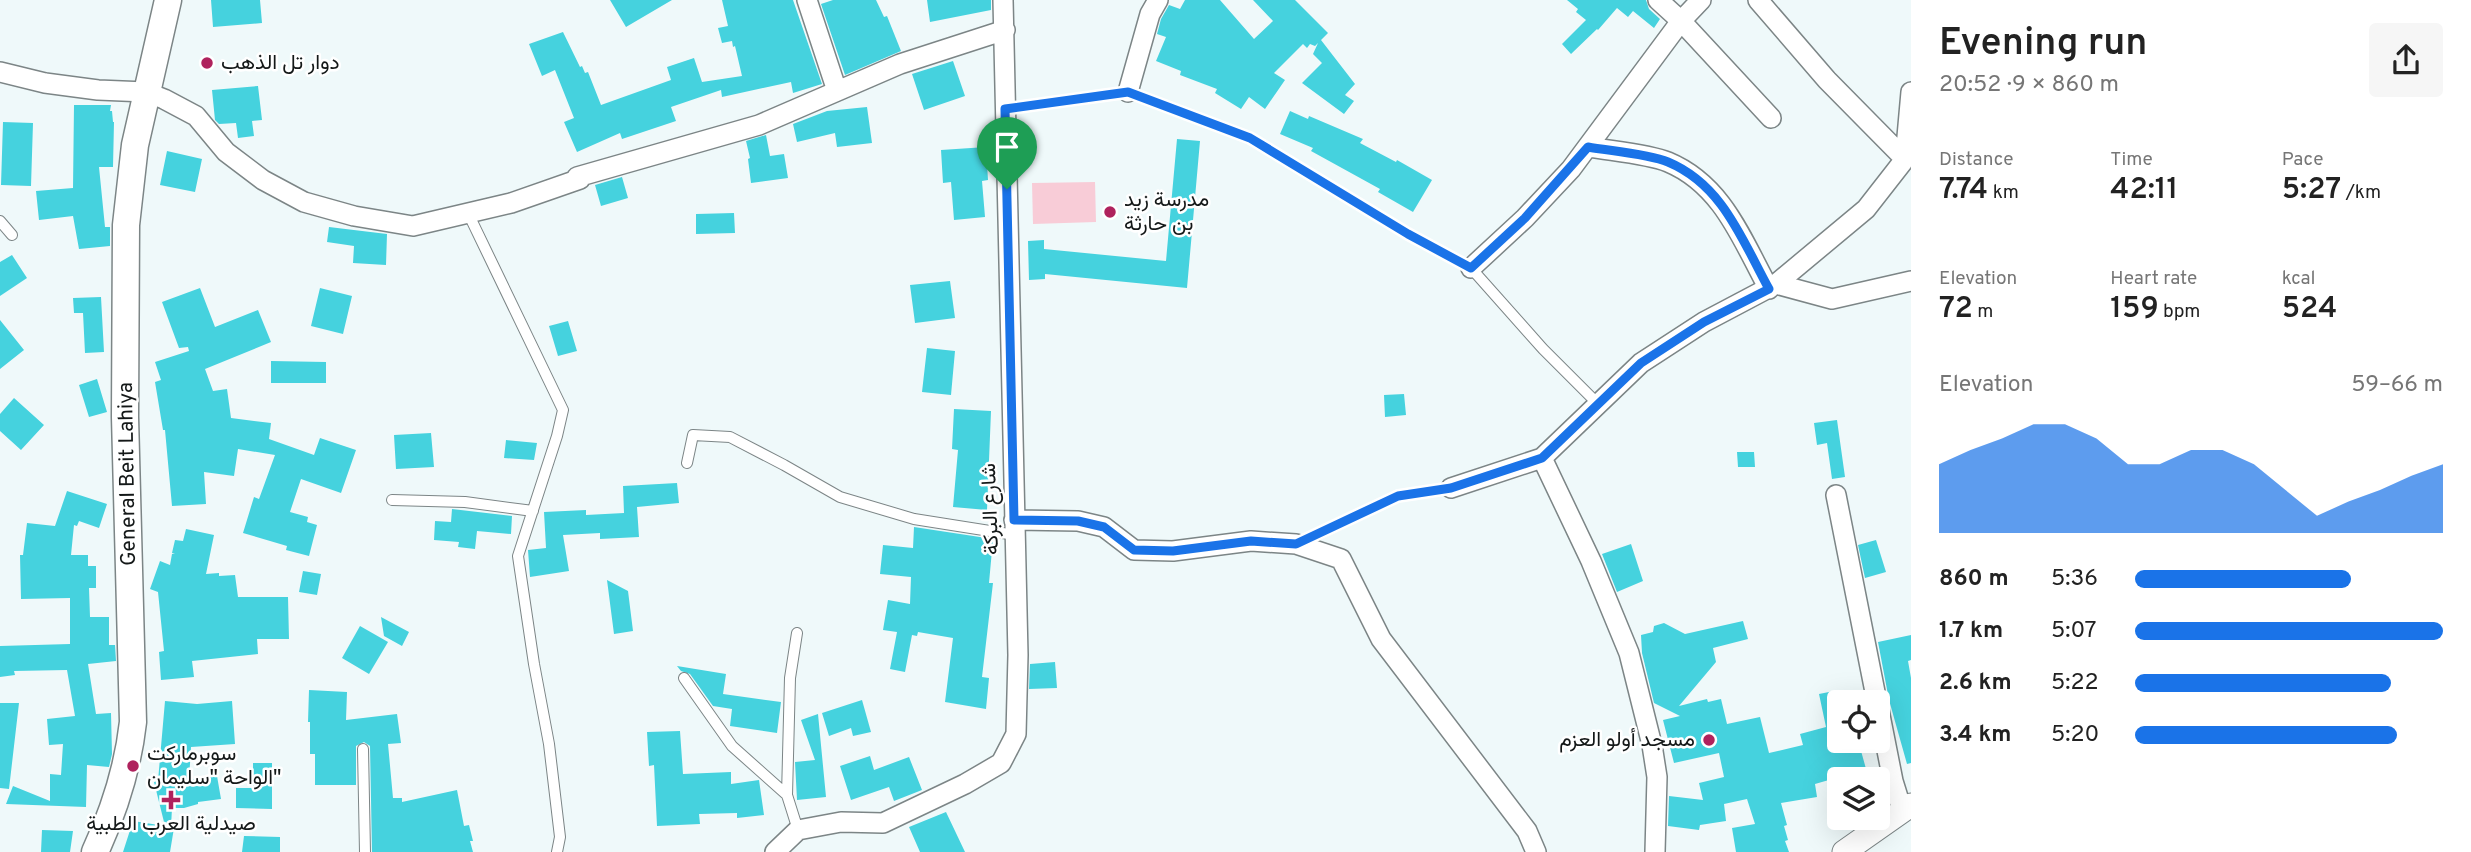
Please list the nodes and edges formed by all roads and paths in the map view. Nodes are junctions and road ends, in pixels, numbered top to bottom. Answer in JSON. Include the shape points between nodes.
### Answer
{"nodes":[{"id":1,"x":168,"y":0,"type":"edge"},
{"id":2,"x":807,"y":0,"type":"edge"},
{"id":3,"x":1003,"y":0,"type":"edge"},
{"id":4,"x":1158,"y":0,"type":"edge"},
{"id":5,"x":1658,"y":0,"type":"edge"},
{"id":6,"x":1701,"y":0,"type":"edge"},
{"id":7,"x":1758,"y":0,"type":"edge"},
{"id":8,"x":1681,"y":21,"type":"junction"},
{"id":9,"x":1005,"y":30,"type":"junction"},
{"id":10,"x":0,"y":72,"type":"edge"},
{"id":11,"x":838,"y":91,"type":"junction"},
{"id":12,"x":146,"y":92,"type":"junction"},
{"id":13,"x":1128,"y":92,"type":"junction"},
{"id":14,"x":1911,"y":92,"type":"edge"},
{"id":15,"x":1005,"y":109,"type":"junction"},
{"id":16,"x":1771,"y":118,"type":"dead end"},
{"id":17,"x":1588,"y":147,"type":"junction"},
{"id":18,"x":1905,"y":159,"type":"junction"},
{"id":19,"x":468,"y":213,"type":"junction"},
{"id":20,"x":0,"y":221,"type":"edge"},
{"id":21,"x":12,"y":235,"type":"dead end"},
{"id":22,"x":1471,"y":268,"type":"junction"},
{"id":23,"x":1911,"y":281,"type":"edge"},
{"id":24,"x":1772,"y":287,"type":"junction"},
{"id":25,"x":1599,"y":405,"type":"junction"},
{"id":26,"x":1542,"y":458,"type":"junction"},
{"id":27,"x":687,"y":463,"type":"dead end"},
{"id":28,"x":1451,"y":488,"type":"joint"},
{"id":29,"x":1836,"y":495,"type":"dead end"},
{"id":30,"x":392,"y":500,"type":"dead end"},
{"id":31,"x":533,"y":511,"type":"junction"},
{"id":32,"x":1014,"y":528,"type":"junction"},
{"id":33,"x":1296,"y":544,"type":"junction"},
{"id":34,"x":797,"y":633,"type":"dead end"},
{"id":35,"x":684,"y":678,"type":"dead end"},
{"id":36,"x":1874,"y":690,"type":"edge"},
{"id":37,"x":363,"y":749,"type":"dead end"},
{"id":38,"x":1887,"y":753,"type":"edge"},
{"id":39,"x":787,"y":795,"type":"junction"},
{"id":40,"x":1907,"y":808,"type":"edge"},
{"id":41,"x":798,"y":830,"type":"junction"},
{"id":42,"x":95,"y":852,"type":"edge"},
{"id":43,"x":365,"y":852,"type":"edge"},
{"id":44,"x":556,"y":852,"type":"edge"},
{"id":45,"x":775,"y":852,"type":"edge"},
{"id":46,"x":1536,"y":852,"type":"edge"},
{"id":47,"x":1655,"y":852,"type":"edge"},
{"id":48,"x":1844,"y":852,"type":"edge"}],
"edges":[{"from":1,"to":12,"type":"main road","name":"General Beit Lahiya"},
{"from":2,"to":11,"type":"street"},
{"from":3,"to":9,"type":"street","name":"شارع البركة"},
{"from":4,"to":13,"type":"street"},
{"from":5,"to":8,"type":"street"},
{"from":6,"to":8,"type":"street"},
{"from":7,"to":18,"type":"street","via":[[1826,80]]},
{"from":8,"to":16,"type":"street"},
{"from":8,"to":17,"type":"street"},
{"from":9,"to":11,"type":"street","via":[[900,64]]},
{"from":9,"to":15,"type":"street","name":"شارع البركة"},
{"from":10,"to":12,"type":"street","via":[[46,83]]},
{"from":11,"to":19,"type":"street","via":[[759,125]]},
{"from":12,"to":19,"type":"street","via":[[196,116],[243,167],[304,202],[413,226]]},
{"from":12,"to":42,"type":"main road","name":"General Beit Lahiya","via":[[126,225],[125,417],[133,722],[129,756]]},
{"from":13,"to":15,"type":"lane"},
{"from":13,"to":22,"type":"lane","via":[[1250,138]]},
{"from":14,"to":18,"type":"street"},
{"from":15,"to":32,"type":"street","name":"شارع البركة"},
{"from":17,"to":22,"type":"street","via":[[1525,218]]},
{"from":17,"to":24,"type":"street","via":[[1665,161],[1695,176],[1720,200]]},
{"from":18,"to":24,"type":"street","via":[[1866,209]]},
{"from":19,"to":31,"type":"lane","via":[[563,410]]},
{"from":20,"to":21,"type":"lane"},
{"from":22,"to":25,"type":"lane"},
{"from":23,"to":24,"type":"street","via":[[1832,299]]},
{"from":24,"to":25,"type":"street","via":[[1704,322],[1641,363]]},
{"from":25,"to":26,"type":"street"},
{"from":26,"to":28,"type":"street"},
{"from":26,"to":47,"type":"street","via":[[1629,653],[1657,777]]},
{"from":27,"to":32,"type":"lane","via":[[693,435],[730,437],[840,497],[914,519]]},
{"from":28,"to":33,"type":"lane","via":[[1398,496]]},
{"from":29,"to":36,"type":"street"},
{"from":30,"to":31,"type":"lane","via":[[465,502]]},
{"from":31,"to":44,"type":"lane","via":[[518,556],[549,744],[560,837]]},
{"from":32,"to":33,"type":"street","via":[[1078,521],[1104,527],[1134,550],[1173,551],[1251,541]]},
{"from":32,"to":41,"type":"street","name":"شارع البركة","via":[[1016,734],[1001,763],[883,823],[841,822]]},
{"from":33,"to":46,"type":"street","via":[[1341,559],[1381,639],[1527,831]]},
{"from":34,"to":39,"type":"lane","via":[[790,678]]},
{"from":35,"to":39,"type":"lane","via":[[732,746]]},
{"from":37,"to":43,"type":"lane"},
{"from":38,"to":40,"type":"street","via":[[1893,781]]},
{"from":39,"to":41,"type":"lane"},
{"from":40,"to":48,"type":"street"},
{"from":41,"to":45,"type":"street"}]}
